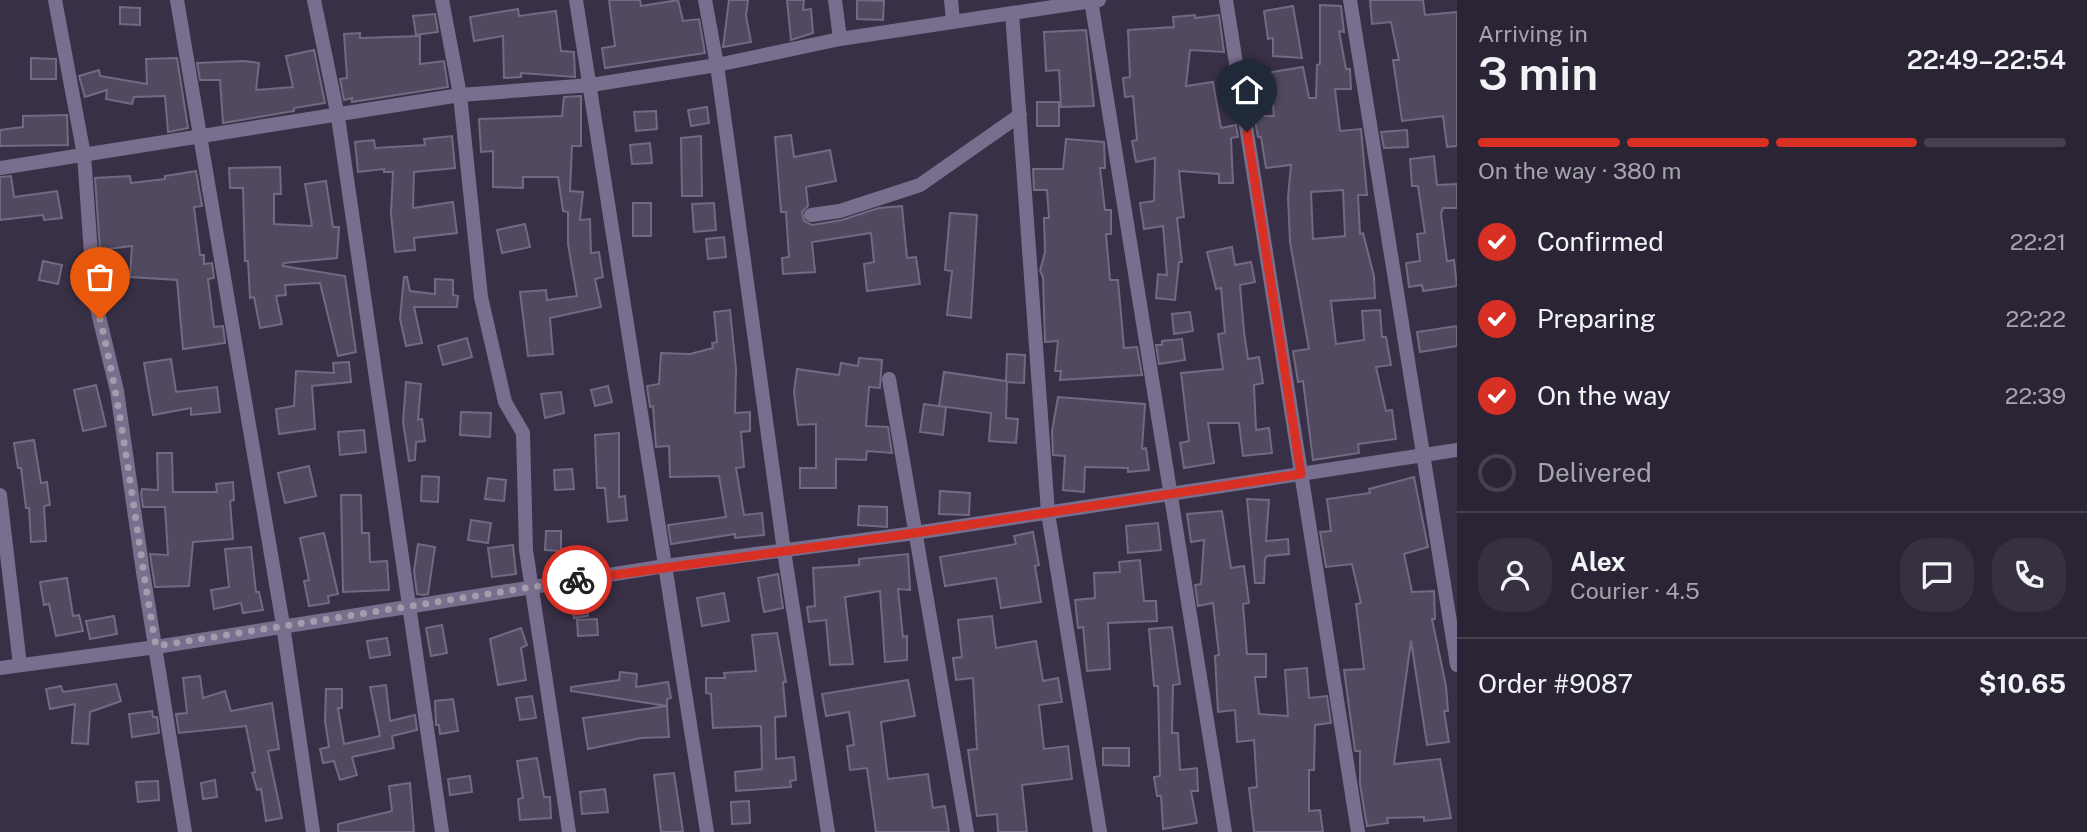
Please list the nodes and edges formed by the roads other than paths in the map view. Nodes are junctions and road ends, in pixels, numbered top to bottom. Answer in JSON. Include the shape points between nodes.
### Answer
{"nodes":[{"id":1,"x":55,"y":0,"type":"edge"},
{"id":2,"x":177,"y":0,"type":"edge"},
{"id":3,"x":314,"y":0,"type":"edge"},
{"id":4,"x":443,"y":0,"type":"edge"},
{"id":5,"x":576,"y":0,"type":"edge"},
{"id":6,"x":705,"y":0,"type":"edge"},
{"id":7,"x":835,"y":0,"type":"edge"},
{"id":8,"x":951,"y":0,"type":"edge"},
{"id":9,"x":1094,"y":0,"type":"edge"},
{"id":10,"x":1226,"y":0,"type":"edge"},
{"id":11,"x":1350,"y":0,"type":"edge"},
{"id":12,"x":1012,"y":13,"type":"junction"},
{"id":13,"x":953,"y":21,"type":"junction"},
{"id":14,"x":840,"y":38,"type":"junction"},
{"id":15,"x":718,"y":65,"type":"junction"},
{"id":16,"x":591,"y":85,"type":"junction"},
{"id":17,"x":460,"y":95,"type":"junction"},
{"id":18,"x":1020,"y":115,"type":"junction"},
{"id":19,"x":338,"y":117,"type":"junction"},
{"id":20,"x":198,"y":136,"type":"junction"},
{"id":21,"x":84,"y":155,"type":"junction"},
{"id":22,"x":0,"y":168,"type":"edge"},
{"id":23,"x":811,"y":215,"type":"dead end"},
{"id":24,"x":889,"y":379,"type":"dead end"},
{"id":25,"x":1457,"y":450,"type":"edge"},
{"id":26,"x":1423,"y":455,"type":"junction"},
{"id":27,"x":1301,"y":474,"type":"junction"},
{"id":28,"x":1170,"y":494,"type":"junction"},
{"id":29,"x":0,"y":495,"type":"edge"},
{"id":30,"x":1048,"y":513,"type":"junction"},
{"id":31,"x":915,"y":533,"type":"junction"},
{"id":32,"x":784,"y":551,"type":"junction"},
{"id":33,"x":665,"y":566,"type":"junction"},
{"id":34,"x":532,"y":587,"type":"junction"},
{"id":35,"x":407,"y":606,"type":"junction"},
{"id":36,"x":283,"y":625,"type":"junction"},
{"id":37,"x":156,"y":646,"type":"junction"},
{"id":38,"x":1457,"y":664,"type":"edge"},
{"id":39,"x":20,"y":665,"type":"junction"},
{"id":40,"x":0,"y":668,"type":"edge"},
{"id":41,"x":186,"y":832,"type":"edge"},
{"id":42,"x":313,"y":832,"type":"edge"},
{"id":43,"x":442,"y":832,"type":"edge"},
{"id":44,"x":569,"y":832,"type":"edge"},
{"id":45,"x":707,"y":832,"type":"edge"},
{"id":46,"x":828,"y":832,"type":"edge"},
{"id":47,"x":967,"y":832,"type":"edge"},
{"id":48,"x":1100,"y":832,"type":"edge"},
{"id":49,"x":1225,"y":832,"type":"edge"},
{"id":50,"x":1358,"y":832,"type":"edge"}],
"edges":[{"from":1,"to":21,"type":"street"},
{"from":2,"to":20,"type":"street"},
{"from":3,"to":19,"type":"street"},
{"from":4,"to":17,"type":"street"},
{"from":5,"to":16,"type":"street"},
{"from":6,"to":15,"type":"street"},
{"from":7,"to":14,"type":"street"},
{"from":8,"to":13,"type":"street"},
{"from":9,"to":12,"type":"street"},
{"from":9,"to":28,"type":"street"},
{"from":10,"to":27,"type":"street"},
{"from":11,"to":26,"type":"street"},
{"from":12,"to":13,"type":"street"},
{"from":12,"to":18,"type":"street"},
{"from":13,"to":14,"type":"street"},
{"from":14,"to":15,"type":"street"},
{"from":15,"to":16,"type":"street"},
{"from":15,"to":32,"type":"street"},
{"from":16,"to":17,"type":"street"},
{"from":16,"to":33,"type":"street"},
{"from":17,"to":19,"type":"street"},
{"from":17,"to":34,"type":"street","via":[[481,297],[505,402],[523,433],[526,550]]},
{"from":18,"to":23,"type":"street","via":[[920,186],[840,211]]},
{"from":18,"to":30,"type":"street"},
{"from":19,"to":20,"type":"street"},
{"from":19,"to":35,"type":"street"},
{"from":20,"to":21,"type":"street"},
{"from":20,"to":36,"type":"street"},
{"from":21,"to":22,"type":"street"},
{"from":21,"to":37,"type":"street","via":[[94,296],[117,391]]},
{"from":24,"to":31,"type":"street"},
{"from":25,"to":26,"type":"street"},
{"from":26,"to":27,"type":"street"},
{"from":26,"to":38,"type":"street"},
{"from":27,"to":28,"type":"street"},
{"from":27,"to":50,"type":"street"},
{"from":28,"to":30,"type":"street"},
{"from":28,"to":49,"type":"street"},
{"from":29,"to":39,"type":"street"},
{"from":30,"to":31,"type":"street"},
{"from":30,"to":48,"type":"street"},
{"from":31,"to":32,"type":"street"},
{"from":31,"to":47,"type":"street"},
{"from":32,"to":33,"type":"street"},
{"from":32,"to":46,"type":"street"},
{"from":33,"to":34,"type":"street"},
{"from":33,"to":45,"type":"street"},
{"from":34,"to":35,"type":"street"},
{"from":34,"to":44,"type":"street"},
{"from":35,"to":36,"type":"street"},
{"from":35,"to":43,"type":"street"},
{"from":36,"to":37,"type":"street"},
{"from":36,"to":42,"type":"street"},
{"from":37,"to":39,"type":"street"},
{"from":37,"to":41,"type":"street"},
{"from":39,"to":40,"type":"street"}]}
